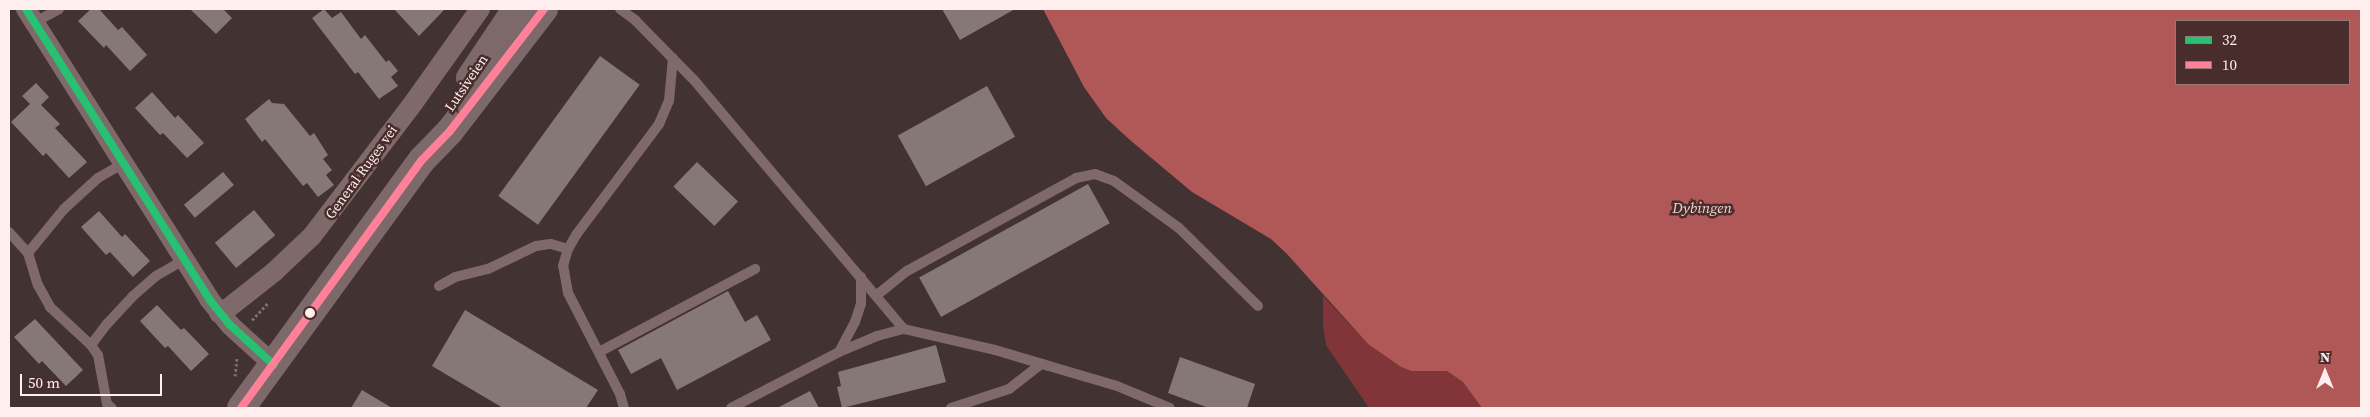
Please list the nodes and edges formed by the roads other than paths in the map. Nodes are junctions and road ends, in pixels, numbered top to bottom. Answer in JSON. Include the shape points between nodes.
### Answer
{"nodes":[{"id":1,"x":59,"y":9,"type":"edge"},
{"id":2,"x":480,"y":9,"type":"edge"},
{"id":3,"x":516,"y":9,"type":"edge"},
{"id":4,"x":544,"y":9,"type":"edge"},
{"id":5,"x":620,"y":9,"type":"edge"},
{"id":6,"x":31,"y":16,"type":"edge"},
{"id":7,"x":673,"y":58,"type":"junction"},
{"id":8,"x":422,"y":160,"type":"junction"},
{"id":9,"x":124,"y":163,"type":"junction"},
{"id":10,"x":9,"y":232,"type":"edge"},
{"id":11,"x":568,"y":249,"type":"junction"},
{"id":12,"x":28,"y":253,"type":"junction"},
{"id":13,"x":185,"y":259,"type":"junction"},
{"id":14,"x":755,"y":269,"type":"dead end"},
{"id":15,"x":861,"y":276,"type":"junction"},
{"id":16,"x":439,"y":286,"type":"dead end"},
{"id":17,"x":877,"y":295,"type":"junction"},
{"id":18,"x":1258,"y":306,"type":"dead end"},
{"id":19,"x":219,"y":313,"type":"junction"},
{"id":20,"x":904,"y":329,"type":"junction"},
{"id":21,"x":91,"y":345,"type":"junction"},
{"id":22,"x":599,"y":352,"type":"junction"},
{"id":23,"x":839,"y":352,"type":"junction"},
{"id":24,"x":1041,"y":364,"type":"junction"},
{"id":25,"x":274,"y":365,"type":"junction"},
{"id":26,"x":625,"y":407,"type":"edge"},
{"id":27,"x":112,"y":408,"type":"edge"},
{"id":28,"x":241,"y":408,"type":"edge"},
{"id":29,"x":731,"y":408,"type":"edge"},
{"id":30,"x":951,"y":408,"type":"edge"},
{"id":31,"x":1170,"y":408,"type":"edge"}],
"edges":[{"from":1,"to":6,"type":"lane"},
{"from":2,"to":19,"type":"street","name":"General Ruges vei","via":[[323,224],[274,272]]},
{"from":3,"to":8,"type":"main road","name":"Lutsiveien","via":[[439,123]]},
{"from":4,"to":8,"type":"main road","name":"Lutsiveien","via":[[450,131]]},
{"from":5,"to":7,"type":"lane"},
{"from":6,"to":9,"type":"street"},
{"from":7,"to":11,"type":"lane","via":[[669,101],[659,124]]},
{"from":7,"to":15,"type":"lane"},
{"from":8,"to":25,"type":"main road","name":"Lutsiveien"},
{"from":9,"to":12,"type":"lane","via":[[98,178],[64,209]]},
{"from":9,"to":13,"type":"street"},
{"from":10,"to":12,"type":"lane"},
{"from":11,"to":16,"type":"lane","via":[[551,244],[536,246],[488,269],[455,276]]},
{"from":11,"to":22,"type":"lane","via":[[563,278]]},
{"from":12,"to":21,"type":"lane","via":[[38,285],[50,307]]},
{"from":13,"to":19,"type":"street"},
{"from":13,"to":21,"type":"lane","via":[[156,276],[133,296]]},
{"from":14,"to":22,"type":"lane"},
{"from":15,"to":17,"type":"lane"},
{"from":15,"to":23,"type":"lane","via":[[861,304],[856,322]]},
{"from":17,"to":18,"type":"lane","via":[[907,270],[1076,178],[1095,174],[1114,180],[1179,228]]},
{"from":17,"to":20,"type":"lane"},
{"from":19,"to":25,"type":"street"},
{"from":20,"to":23,"type":"lane"},
{"from":20,"to":24,"type":"lane"},
{"from":21,"to":27,"type":"lane","via":[[98,355],[107,404]]},
{"from":22,"to":26,"type":"lane"},
{"from":23,"to":29,"type":"lane"},
{"from":24,"to":30,"type":"lane","via":[[1009,389]]},
{"from":24,"to":31,"type":"lane","via":[[1117,386]]},
{"from":25,"to":28,"type":"main road","name":"Lutsiveien"}]}
